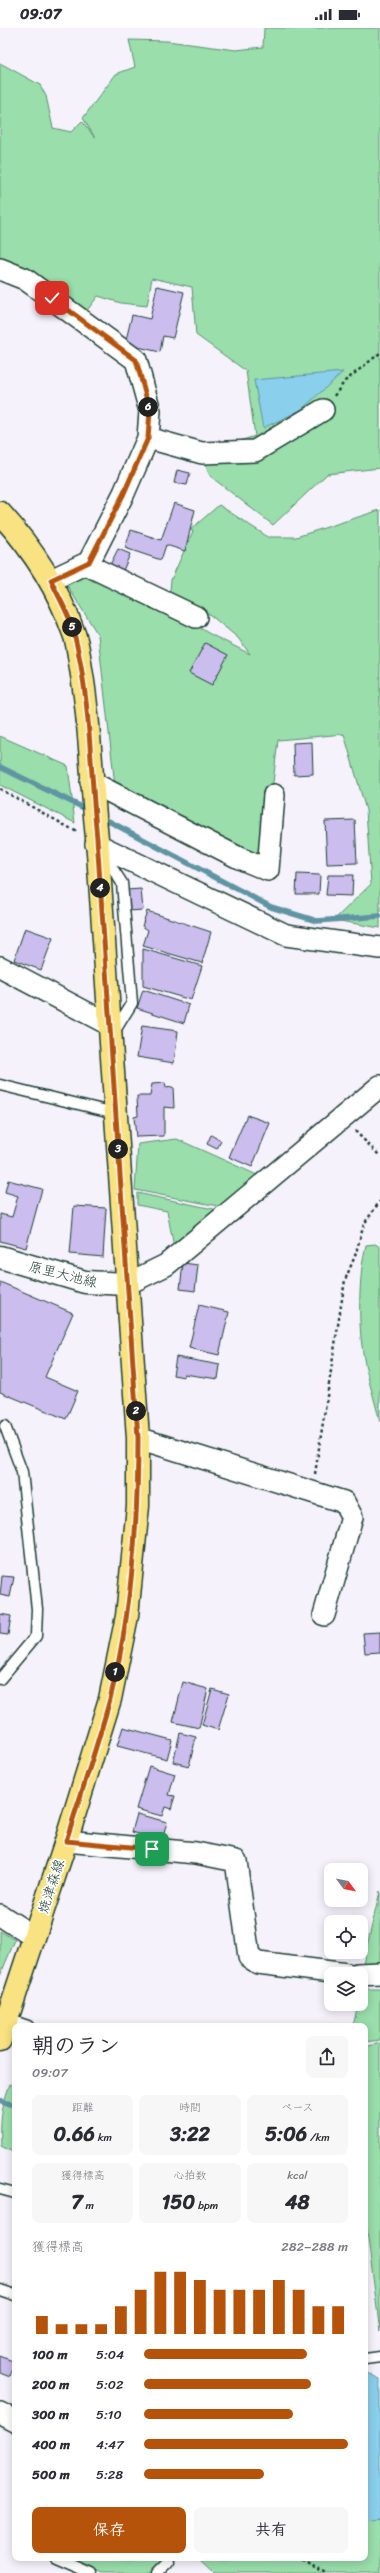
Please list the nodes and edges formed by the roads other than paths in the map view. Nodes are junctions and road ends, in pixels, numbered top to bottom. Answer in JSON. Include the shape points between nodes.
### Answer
{"nodes":[{"id":1,"x":0,"y":269,"type":"edge"},
{"id":2,"x":323,"y":410,"type":"road end"},
{"id":3,"x":148,"y":438,"type":"junction"},
{"id":4,"x":0,"y":513,"type":"edge"},
{"id":5,"x":85,"y":564,"type":"junction"},
{"id":6,"x":51,"y":580,"type":"junction"},
{"id":7,"x":196,"y":617,"type":"dead end"},
{"id":8,"x":91,"y":782,"type":"junction"},
{"id":9,"x":274,"y":795,"type":"dead end"},
{"id":10,"x":97,"y":841,"type":"junction"},
{"id":11,"x":377,"y":945,"type":"edge"},
{"id":12,"x":0,"y":967,"type":"edge"},
{"id":13,"x":110,"y":1032,"type":"junction"},
{"id":14,"x":0,"y":1085,"type":"edge"},
{"id":15,"x":380,"y":1086,"type":"edge"},
{"id":16,"x":115,"y":1113,"type":"junction"},
{"id":17,"x":0,"y":1257,"type":"edge"},
{"id":18,"x":126,"y":1284,"type":"junction"},
{"id":19,"x":5,"y":1426,"type":"dead end"},
{"id":20,"x":138,"y":1438,"type":"junction"},
{"id":21,"x":324,"y":1615,"type":"dead end"},
{"id":22,"x":0,"y":1679,"type":"edge"},
{"id":23,"x":66,"y":1841,"type":"junction"},
{"id":24,"x":0,"y":1915,"type":"edge"},
{"id":25,"x":34,"y":1937,"type":"junction"},
{"id":26,"x":324,"y":1971,"type":"edge"},
{"id":27,"x":380,"y":1973,"type":"edge"},
{"id":28,"x":368,"y":1974,"type":"edge"},
{"id":29,"x":7,"y":2019,"type":"junction"},
{"id":30,"x":19,"y":2023,"type":"edge"},
{"id":31,"x":0,"y":2040,"type":"edge"},
{"id":32,"x":0,"y":2189,"type":"edge"},
{"id":33,"x":12,"y":2192,"type":"edge"},
{"id":34,"x":0,"y":2290,"type":"edge"},
{"id":35,"x":12,"y":2295,"type":"edge"},
{"id":36,"x":380,"y":2357,"type":"edge"},
{"id":37,"x":368,"y":2359,"type":"edge"},
{"id":38,"x":0,"y":2413,"type":"edge"},
{"id":39,"x":12,"y":2419,"type":"edge"},
{"id":40,"x":64,"y":2561,"type":"edge"},
{"id":41,"x":169,"y":2562,"type":"dead end"},
{"id":42,"x":92,"y":2573,"type":"edge"},
{"id":43,"x":158,"y":2573,"type":"edge"}],
"edges":[{"from":1,"to":3,"type":"street","via":[[26,279],[136,360],[150,411]]},
{"from":2,"to":3,"type":"street","via":[[255,451],[202,454]]},
{"from":3,"to":5,"type":"street","via":[[124,493],[89,562]]},
{"from":4,"to":6,"type":"main road","name":"焼津森線","via":[[35,554]]},
{"from":5,"to":6,"type":"street"},
{"from":5,"to":7,"type":"street"},
{"from":6,"to":8,"type":"main road","name":"焼津森線","via":[[74,632],[89,712]]},
{"from":8,"to":9,"type":"street","via":[[239,858],[268,870]]},
{"from":8,"to":10,"type":"main road","name":"焼津森線"},
{"from":10,"to":11,"type":"street","via":[[286,935]]},
{"from":10,"to":13,"type":"main road","name":"焼津森線","via":[[117,972]]},
{"from":12,"to":13,"type":"street"},
{"from":13,"to":16,"type":"main road","name":"焼津森線"},
{"from":14,"to":16,"type":"lane"},
{"from":15,"to":18,"type":"street","via":[[166,1265]]},
{"from":16,"to":18,"type":"main road","name":"焼津森線"},
{"from":17,"to":18,"type":"main road","name":"原里大池線","via":[[85,1282]]},
{"from":18,"to":20,"type":"main road","name":"焼津森線"},
{"from":19,"to":22,"type":"lane","via":[[22,1472],[37,1610],[36,1636]]},
{"from":20,"to":21,"type":"street","via":[[344,1502],[352,1517]]},
{"from":20,"to":23,"type":"main road","name":"焼津森線","via":[[138,1506],[126,1616],[110,1699]]},
{"from":23,"to":25,"type":"main road","name":"焼津森線"},
{"from":23,"to":26,"type":"street","via":[[196,1853],[236,1861],[249,1957],[258,1963]]},
{"from":24,"to":25,"type":"street"},
{"from":25,"to":29,"type":"main road","name":"焼津森線"},
{"from":27,"to":28,"type":"street"},
{"from":29,"to":30,"type":"lane"},
{"from":29,"to":31,"type":"main road","name":"焼津森線"},
{"from":32,"to":33,"type":"lane"},
{"from":34,"to":35,"type":"lane"},
{"from":36,"to":37,"type":"lane"},
{"from":38,"to":39,"type":"street"},
{"from":40,"to":42,"type":"lane"},
{"from":41,"to":43,"type":"lane"}]}
